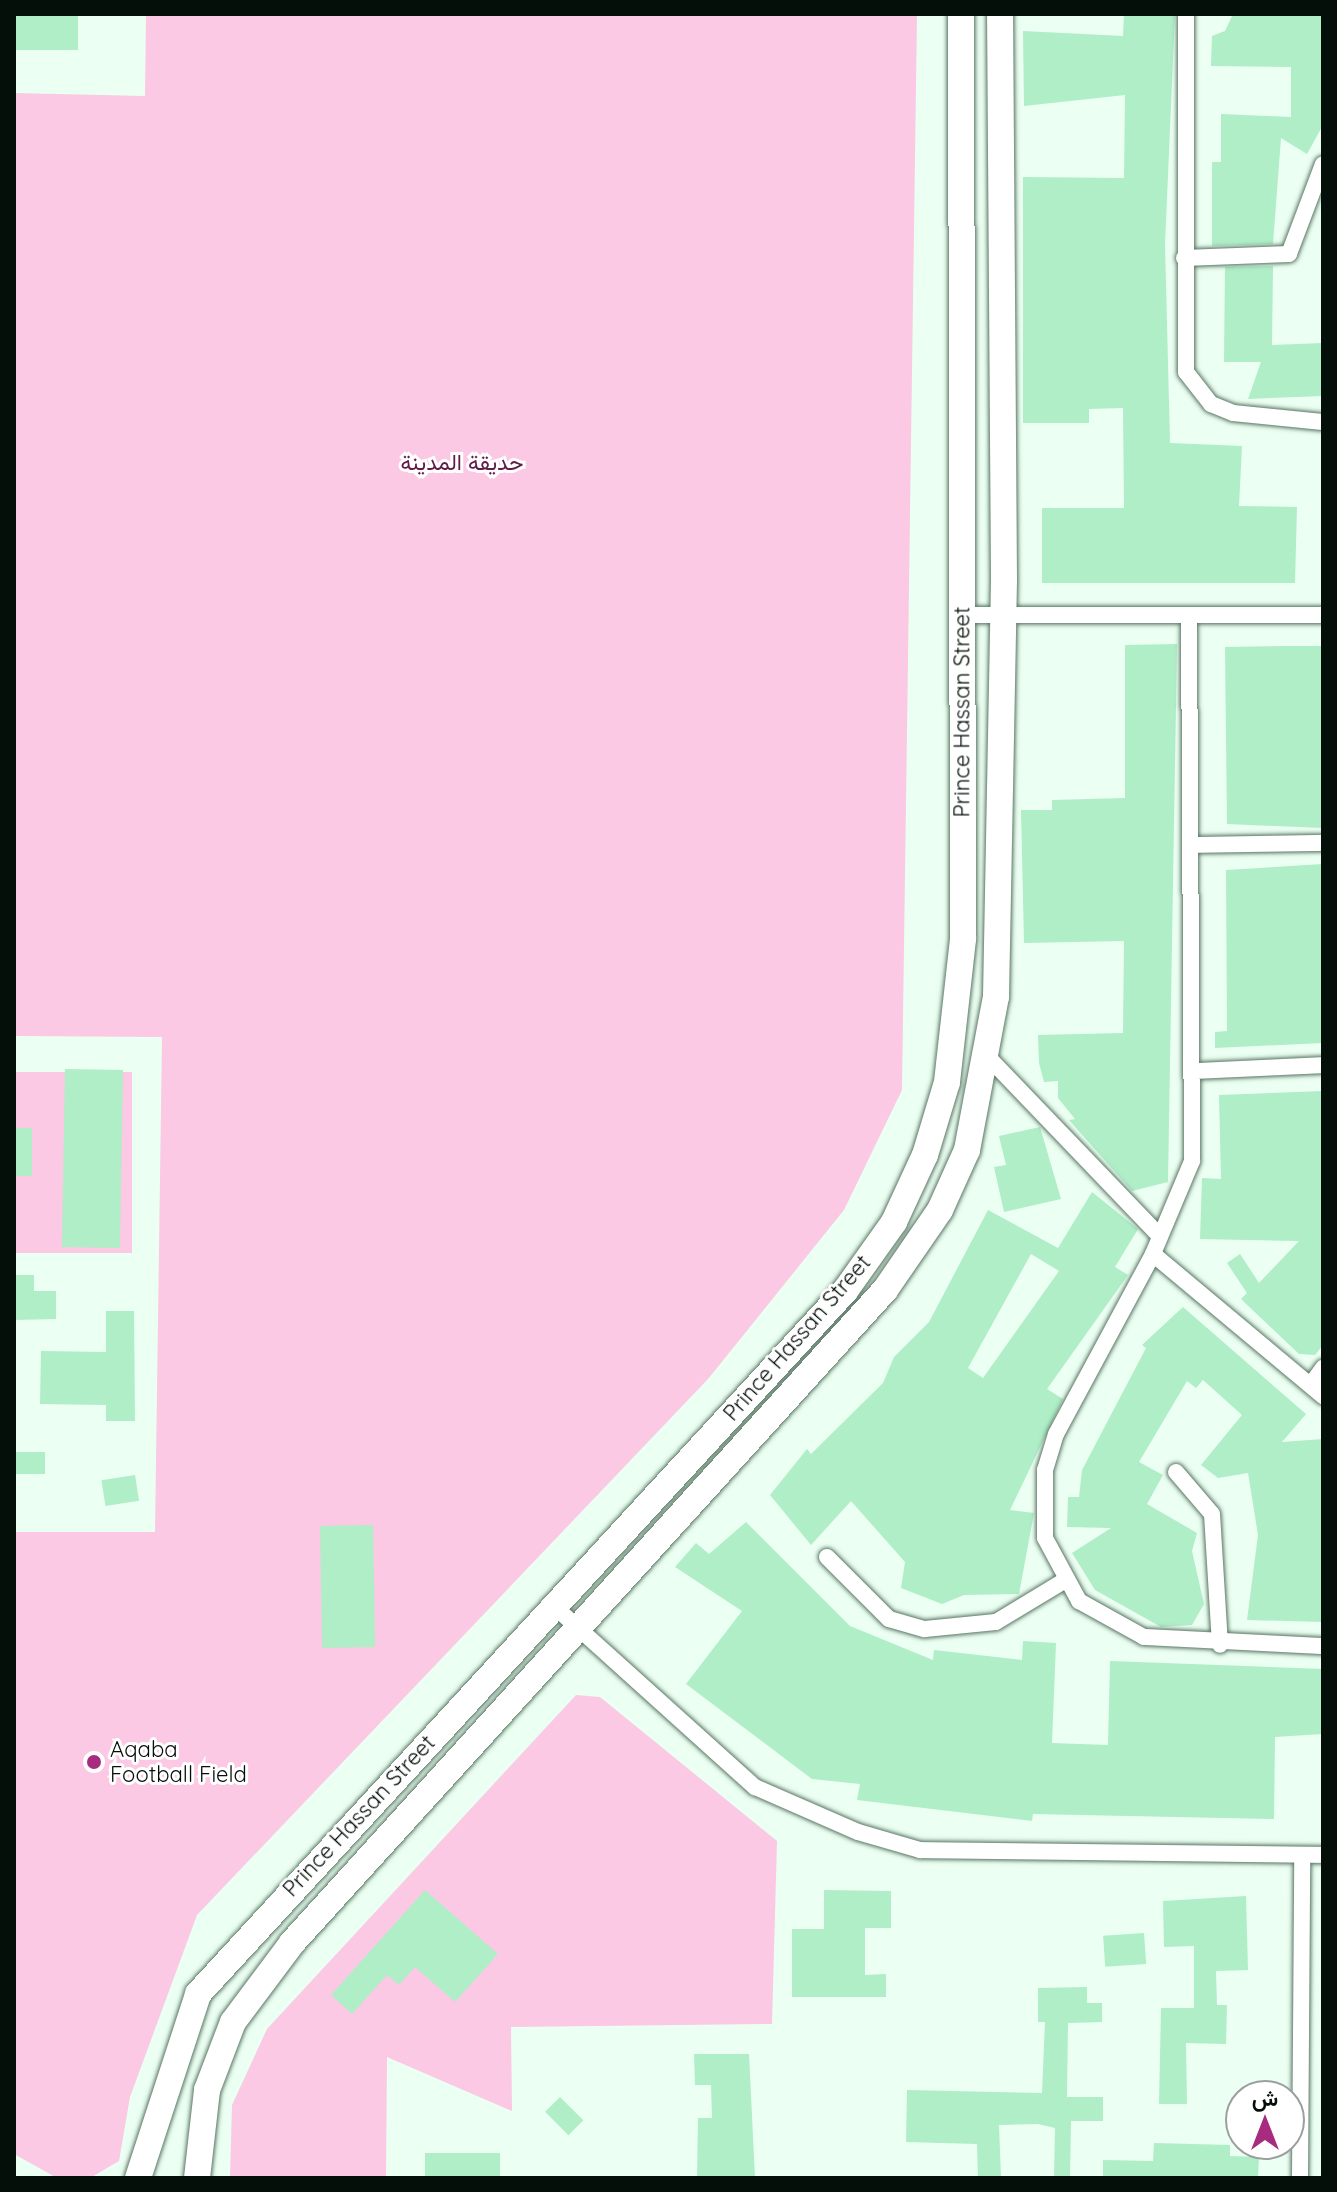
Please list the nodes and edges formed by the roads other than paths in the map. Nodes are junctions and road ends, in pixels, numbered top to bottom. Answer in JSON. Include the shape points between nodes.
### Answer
{"nodes":[{"id":1,"x":961,"y":14,"type":"edge"},
{"id":2,"x":1000,"y":14,"type":"edge"},
{"id":3,"x":1186,"y":14,"type":"edge"},
{"id":4,"x":1323,"y":164,"type":"edge"},
{"id":5,"x":1317,"y":194,"type":"edge"},
{"id":6,"x":1184,"y":258,"type":"junction"},
{"id":7,"x":1323,"y":422,"type":"edge"},
{"id":8,"x":961,"y":615,"type":"junction"},
{"id":9,"x":1189,"y":615,"type":"junction"},
{"id":10,"x":1323,"y":615,"type":"edge"},
{"id":11,"x":1003,"y":616,"type":"junction"},
{"id":12,"x":1323,"y":843,"type":"edge"},
{"id":13,"x":1191,"y":845,"type":"junction"},
{"id":14,"x":989,"y":1058,"type":"junction"},
{"id":15,"x":1323,"y":1065,"type":"edge"},
{"id":16,"x":1196,"y":1071,"type":"junction"},
{"id":17,"x":1159,"y":1235,"type":"junction"},
{"id":18,"x":1153,"y":1254,"type":"junction"},
{"id":19,"x":1323,"y":1368,"type":"edge"},
{"id":20,"x":1312,"y":1383,"type":"junction"},
{"id":21,"x":1323,"y":1396,"type":"edge"},
{"id":22,"x":1176,"y":1472,"type":"dead end"},
{"id":23,"x":827,"y":1557,"type":"dead end"},
{"id":24,"x":1064,"y":1581,"type":"junction"},
{"id":25,"x":556,"y":1608,"type":"junction"},
{"id":26,"x":580,"y":1626,"type":"junction"},
{"id":27,"x":1220,"y":1645,"type":"junction"},
{"id":28,"x":1323,"y":1646,"type":"edge"},
{"id":29,"x":1302,"y":1855,"type":"junction"},
{"id":30,"x":1323,"y":1855,"type":"edge"},
{"id":31,"x":138,"y":2178,"type":"edge"},
{"id":32,"x":197,"y":2178,"type":"edge"},
{"id":33,"x":1300,"y":2178,"type":"edge"}],
"edges":[{"from":1,"to":8,"type":"main road","name":"Prince Hassan Street"},
{"from":2,"to":11,"type":"main road","name":"Prince Hassan Street"},
{"from":3,"to":6,"type":"street"},
{"from":4,"to":5,"type":"street"},
{"from":5,"to":6,"type":"street","via":[[1289,254]]},
{"from":6,"to":7,"type":"street","via":[[1184,352],[1196,389],[1233,413]]},
{"from":8,"to":11,"type":"street"},
{"from":8,"to":25,"type":"main road","name":"Prince Hassan Street","via":[[963,939],[947,1082],[925,1155],[894,1222],[845,1291]]},
{"from":9,"to":10,"type":"street"},
{"from":9,"to":11,"type":"street"},
{"from":9,"to":13,"type":"street"},
{"from":11,"to":14,"type":"main road","name":"Prince Hassan Street"},
{"from":12,"to":13,"type":"street"},
{"from":13,"to":16,"type":"street"},
{"from":14,"to":17,"type":"street"},
{"from":14,"to":26,"type":"main road","name":"Prince Hassan Street","via":[[967,1150],[940,1210],[885,1290]]},
{"from":15,"to":16,"type":"street"},
{"from":16,"to":17,"type":"street","via":[[1192,1161]]},
{"from":17,"to":18,"type":"street"},
{"from":18,"to":20,"type":"street"},
{"from":18,"to":24,"type":"street","via":[[1056,1434],[1045,1470],[1045,1538]]},
{"from":19,"to":20,"type":"street"},
{"from":20,"to":21,"type":"street"},
{"from":22,"to":27,"type":"street","via":[[1212,1514]]},
{"from":23,"to":24,"type":"street","via":[[889,1619],[925,1629],[996,1622]]},
{"from":24,"to":27,"type":"street","via":[[1102,1620],[1144,1637]]},
{"from":25,"to":26,"type":"street"},
{"from":25,"to":31,"type":"main road","name":"Prince Hassan Street","via":[[198,1994]]},
{"from":26,"to":29,"type":"street","via":[[755,1787],[858,1832],[920,1850]]},
{"from":26,"to":32,"type":"main road","name":"Prince Hassan Street","via":[[292,1943],[233,2022],[207,2090]]},
{"from":27,"to":28,"type":"street"},
{"from":29,"to":30,"type":"street"},
{"from":29,"to":33,"type":"street"}]}
